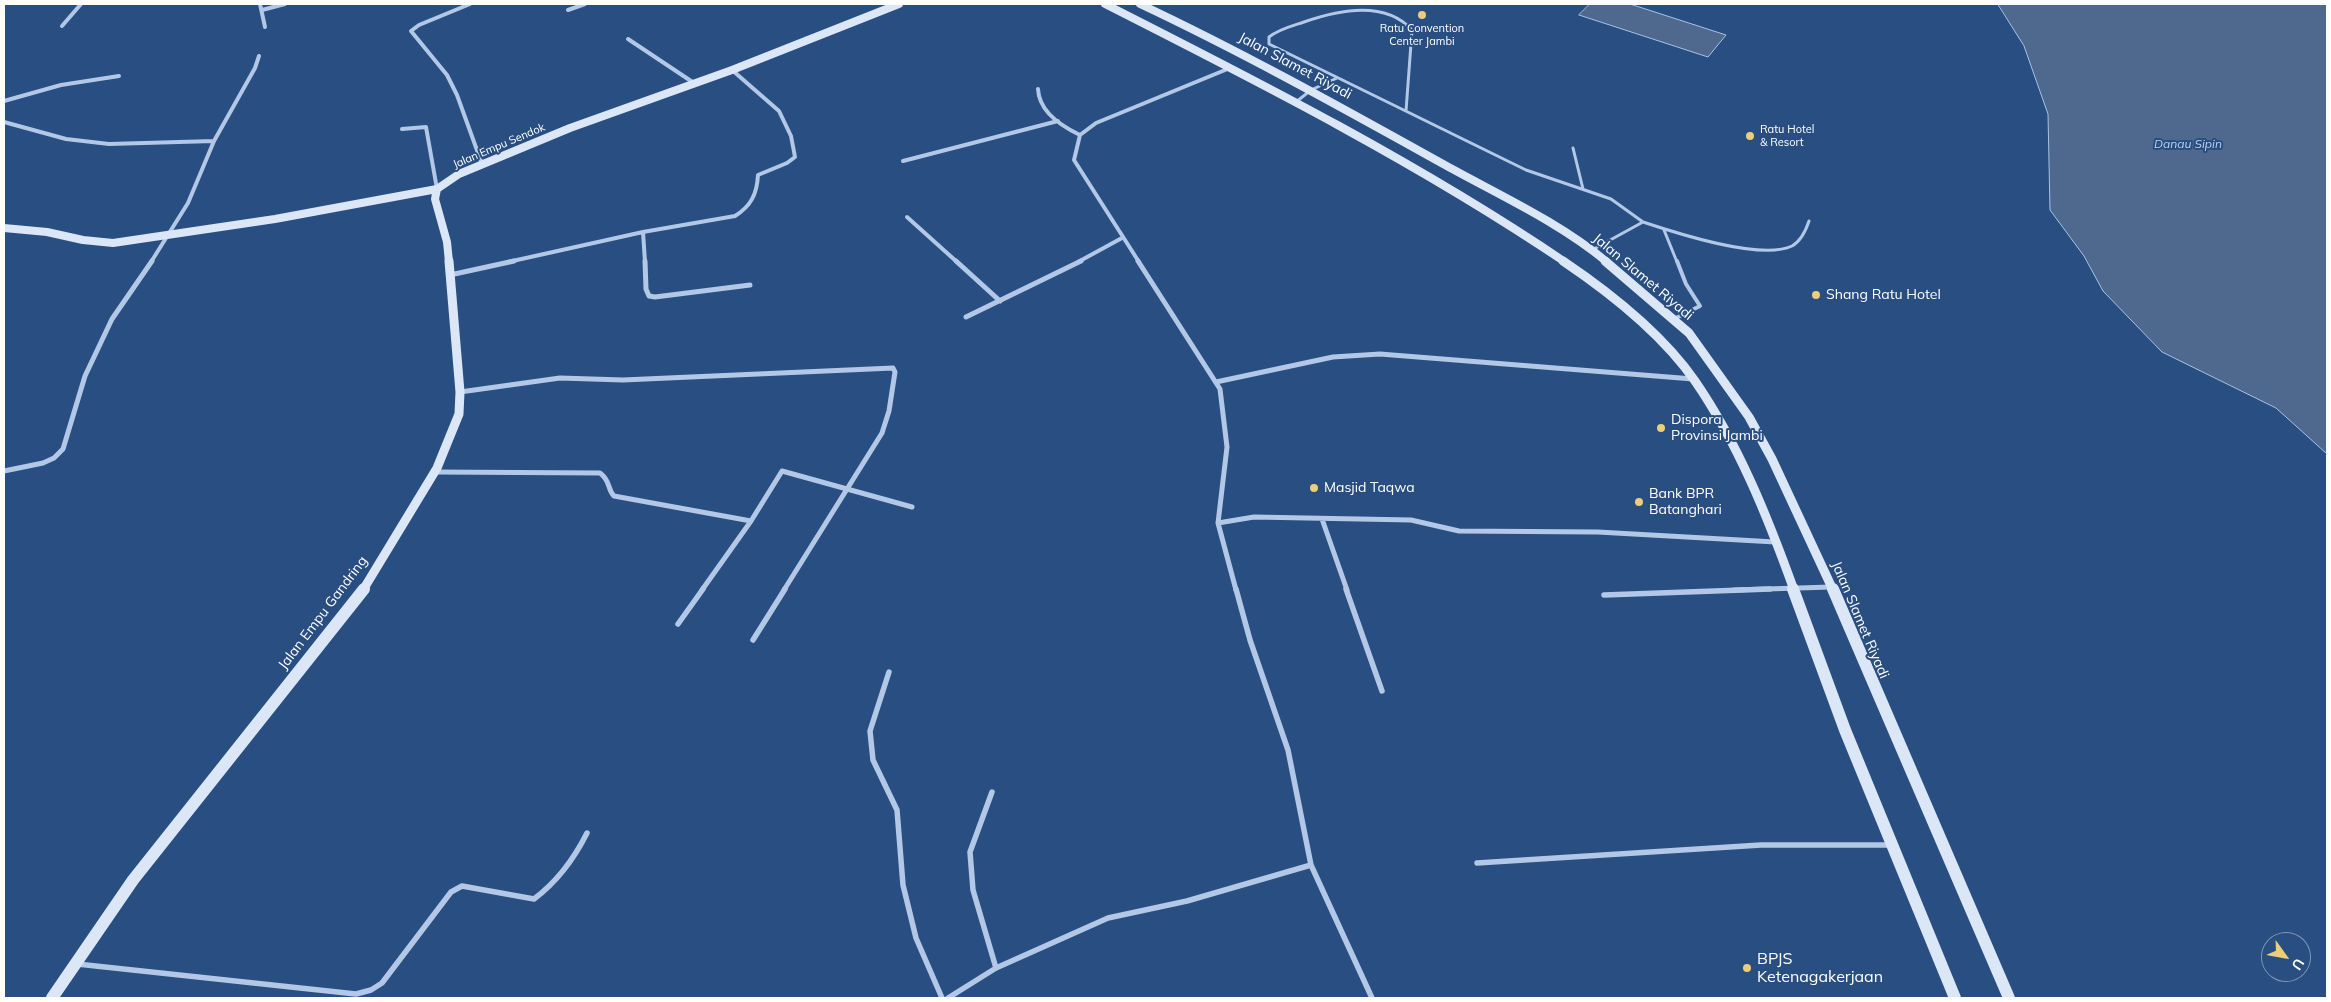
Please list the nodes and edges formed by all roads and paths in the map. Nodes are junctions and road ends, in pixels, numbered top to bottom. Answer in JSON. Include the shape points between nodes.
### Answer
{"nodes":[{"id":1,"x":81,"y":4,"type":"edge"},
{"id":2,"x":260,"y":4,"type":"edge"},
{"id":3,"x":285,"y":4,"type":"edge"},
{"id":4,"x":470,"y":4,"type":"edge"},
{"id":5,"x":585,"y":4,"type":"edge"},
{"id":6,"x":899,"y":4,"type":"edge"},
{"id":7,"x":1105,"y":4,"type":"edge"},
{"id":8,"x":1140,"y":4,"type":"edge"},
{"id":9,"x":1346,"y":4,"type":"edge"},
{"id":10,"x":262,"y":10,"type":"junction"},
{"id":11,"x":568,"y":10,"type":"dead end"},
{"id":12,"x":1347,"y":10,"type":"junction"},
{"id":13,"x":62,"y":26,"type":"dead end"},
{"id":14,"x":264,"y":27,"type":"dead end"},
{"id":15,"x":628,"y":39,"type":"dead end"},
{"id":16,"x":1226,"y":46,"type":"junction"},
{"id":17,"x":259,"y":56,"type":"dead end"},
{"id":18,"x":1211,"y":57,"type":"junction"},
{"id":19,"x":1230,"y":68,"type":"junction"},
{"id":20,"x":732,"y":70,"type":"junction"},
{"id":21,"x":120,"y":76,"type":"dead end"},
{"id":22,"x":1337,"y":78,"type":"junction"},
{"id":23,"x":694,"y":83,"type":"junction"},
{"id":24,"x":1038,"y":89,"type":"dead end"},
{"id":25,"x":1311,"y":90,"type":"junction"},
{"id":26,"x":4,"y":101,"type":"edge"},
{"id":27,"x":1294,"y":103,"type":"junction"},
{"id":28,"x":1406,"y":111,"type":"junction"},
{"id":29,"x":1058,"y":121,"type":"junction"},
{"id":30,"x":4,"y":122,"type":"edge"},
{"id":31,"x":402,"y":129,"type":"dead end"},
{"id":32,"x":1080,"y":135,"type":"junction"},
{"id":33,"x":214,"y":140,"type":"junction"},
{"id":34,"x":1574,"y":148,"type":"dead end"},
{"id":35,"x":903,"y":161,"type":"dead end"},
{"id":36,"x":482,"y":164,"type":"junction"},
{"id":37,"x":437,"y":189,"type":"junction"},
{"id":38,"x":1583,"y":189,"type":"junction"},
{"id":39,"x":907,"y":217,"type":"dead end"},
{"id":40,"x":1809,"y":221,"type":"dead end"},
{"id":41,"x":1643,"y":222,"type":"junction"},
{"id":42,"x":4,"y":228,"type":"edge"},
{"id":43,"x":1664,"y":230,"type":"junction"},
{"id":44,"x":643,"y":232,"type":"junction"},
{"id":45,"x":169,"y":236,"type":"junction"},
{"id":46,"x":1122,"y":238,"type":"junction"},
{"id":47,"x":1592,"y":250,"type":"junction"},
{"id":48,"x":450,"y":275,"type":"junction"},
{"id":49,"x":750,"y":284,"type":"dead end"},
{"id":50,"x":1000,"y":300,"type":"junction"},
{"id":51,"x":966,"y":316,"type":"dead end"},
{"id":52,"x":1673,"y":319,"type":"junction"},
{"id":53,"x":1694,"y":379,"type":"junction"},
{"id":54,"x":1216,"y":382,"type":"junction"},
{"id":55,"x":460,"y":392,"type":"junction"},
{"id":56,"x":4,"y":471,"type":"edge"},
{"id":57,"x":435,"y":472,"type":"junction"},
{"id":58,"x":849,"y":488,"type":"junction"},
{"id":59,"x":912,"y":507,"type":"dead end"},
{"id":60,"x":1322,"y":519,"type":"junction"},
{"id":61,"x":750,"y":521,"type":"junction"},
{"id":62,"x":1218,"y":523,"type":"junction"},
{"id":63,"x":1775,"y":542,"type":"junction"},
{"id":64,"x":1832,"y":587,"type":"junction"},
{"id":65,"x":1792,"y":588,"type":"junction"},
{"id":66,"x":1604,"y":595,"type":"dead end"},
{"id":67,"x":678,"y":624,"type":"dead end"},
{"id":68,"x":753,"y":640,"type":"dead end"},
{"id":69,"x":889,"y":672,"type":"dead end"},
{"id":70,"x":1382,"y":691,"type":"dead end"},
{"id":71,"x":992,"y":792,"type":"dead end"},
{"id":72,"x":587,"y":833,"type":"dead end"},
{"id":73,"x":1892,"y":846,"type":"junction"},
{"id":74,"x":1477,"y":863,"type":"dead end"},
{"id":75,"x":1311,"y":865,"type":"junction"},
{"id":76,"x":74,"y":964,"type":"junction"},
{"id":77,"x":996,"y":968,"type":"junction"},
{"id":78,"x":52,"y":998,"type":"edge"},
{"id":79,"x":942,"y":998,"type":"edge"},
{"id":80,"x":948,"y":998,"type":"edge"},
{"id":81,"x":1372,"y":998,"type":"edge"},
{"id":82,"x":1955,"y":998,"type":"edge"},
{"id":83,"x":2009,"y":998,"type":"edge"}],
"edges":[{"from":1,"to":13,"type":"street"},
{"from":2,"to":10,"type":"street"},
{"from":3,"to":10,"type":"street"},
{"from":4,"to":36,"type":"street","via":[[411,31],[447,75]]},
{"from":5,"to":11,"type":"street"},
{"from":6,"to":20,"type":"main road","name":"Jalan Empu Sendok"},
{"from":7,"to":18,"type":"main road"},
{"from":8,"to":16,"type":"main road","name":"Jalan Slamet Riyadi"},
{"from":9,"to":12,"type":"lane"},
{"from":10,"to":14,"type":"street"},
{"from":12,"to":22,"type":"lane","via":[[1277,31],[1268,41]]},
{"from":12,"to":28,"type":"lane","via":[[1371,10],[1408,22],[1412,30]]},
{"from":15,"to":23,"type":"street"},
{"from":16,"to":18,"type":"main road"},
{"from":16,"to":25,"type":"main road","name":"Jalan Slamet Riyadi"},
{"from":17,"to":33,"type":"street"},
{"from":18,"to":19,"type":"main road"},
{"from":19,"to":27,"type":"main road"},
{"from":19,"to":32,"type":"street","via":[[1096,123]]},
{"from":20,"to":23,"type":"main road","name":"Jalan Empu Sendok"},
{"from":20,"to":44,"type":"street","via":[[779,111],[791,136],[795,157],[758,175],[753,200],[735,216]]},
{"from":21,"to":26,"type":"street","via":[[41,90]]},
{"from":22,"to":25,"type":"lane"},
{"from":22,"to":28,"type":"lane"},
{"from":23,"to":36,"type":"main road","name":"Jalan Empu Sendok"},
{"from":24,"to":29,"type":"street","via":[[1040,101]]},
{"from":25,"to":27,"type":"lane"},
{"from":25,"to":47,"type":"main road","name":"Jalan Slamet Riyadi","via":[[1438,159]]},
{"from":27,"to":53,"type":"main road","via":[[1408,165],[1566,261],[1644,322]]},
{"from":28,"to":38,"type":"lane","via":[[1526,170]]},
{"from":29,"to":32,"type":"street","via":[[1064,128]]},
{"from":29,"to":35,"type":"street"},
{"from":30,"to":33,"type":"street","via":[[66,140],[109,144]]},
{"from":31,"to":37,"type":"street","via":[[426,128]]},
{"from":32,"to":46,"type":"street","via":[[1074,160]]},
{"from":33,"to":45,"type":"street","via":[[188,203]]},
{"from":34,"to":38,"type":"lane"},
{"from":36,"to":37,"type":"main road","name":"Jalan Empu Sendok"},
{"from":37,"to":45,"type":"main road","name":"Jalan Empu Sendok"},
{"from":37,"to":48,"type":"main road","name":"Jalan Empu Gandring","via":[[435,199],[447,242]]},
{"from":38,"to":41,"type":"lane","via":[[1611,199]]},
{"from":39,"to":50,"type":"street"},
{"from":40,"to":43,"type":"lane","via":[[1805,233],[1792,246],[1777,249],[1692,239]]},
{"from":41,"to":43,"type":"lane"},
{"from":41,"to":47,"type":"lane"},
{"from":42,"to":45,"type":"main road","name":"Jalan Empu Sendok","via":[[113,243]]},
{"from":43,"to":52,"type":"lane","via":[[1686,284],[1700,306]]},
{"from":44,"to":48,"type":"street"},
{"from":44,"to":49,"type":"street","via":[[649,296]]},
{"from":45,"to":56,"type":"street","via":[[112,319],[85,376],[63,449],[43,464]]},
{"from":46,"to":50,"type":"street","via":[[1053,276]]},
{"from":46,"to":54,"type":"street"},
{"from":47,"to":52,"type":"main road","name":"Jalan Slamet Riyadi"},
{"from":48,"to":55,"type":"main road","name":"Jalan Empu Gandring"},
{"from":50,"to":51,"type":"street"},
{"from":52,"to":64,"type":"main road","name":"Jalan Slamet Riyadi","via":[[1700,348],[1749,416]]},
{"from":53,"to":54,"type":"street","via":[[1380,354],[1324,359]]},
{"from":53,"to":63,"type":"main road","via":[[1738,454]]},
{"from":54,"to":62,"type":"street","via":[[1220,389],[1227,447]]},
{"from":55,"to":57,"type":"main road","name":"Jalan Empu Gandring","via":[[459,414]]},
{"from":55,"to":58,"type":"street","via":[[560,378],[623,380],[892,368],[895,372],[882,433]]},
{"from":57,"to":61,"type":"street","via":[[600,473],[608,478],[610,492],[614,496]]},
{"from":57,"to":76,"type":"main road","name":"Jalan Empu Gandring","via":[[364,589],[132,880]]},
{"from":58,"to":59,"type":"street"},
{"from":58,"to":61,"type":"street","via":[[782,471]]},
{"from":58,"to":68,"type":"street"},
{"from":60,"to":62,"type":"street","via":[[1254,517]]},
{"from":60,"to":63,"type":"street","via":[[1411,520],[1459,531],[1598,532]]},
{"from":60,"to":70,"type":"street"},
{"from":61,"to":67,"type":"street"},
{"from":62,"to":75,"type":"street","via":[[1250,640],[1288,750]]},
{"from":63,"to":65,"type":"main road"},
{"from":64,"to":65,"type":"street"},
{"from":64,"to":83,"type":"main road","name":"Jalan Slamet Riyadi"},
{"from":65,"to":66,"type":"street"},
{"from":65,"to":73,"type":"main road"},
{"from":69,"to":79,"type":"street","via":[[870,731],[873,760],[897,810],[903,885],[916,938]]},
{"from":71,"to":77,"type":"street","via":[[970,852],[973,890]]},
{"from":72,"to":76,"type":"street","via":[[552,887],[534,899],[462,886],[451,892],[382,982],[371,990],[356,994]]},
{"from":73,"to":74,"type":"street","via":[[1761,845]]},
{"from":73,"to":82,"type":"main road"},
{"from":75,"to":77,"type":"street","via":[[1187,901],[1108,918]]},
{"from":75,"to":81,"type":"street"},
{"from":76,"to":78,"type":"main road","name":"Jalan Empu Gandring"},
{"from":77,"to":80,"type":"street"}]}
